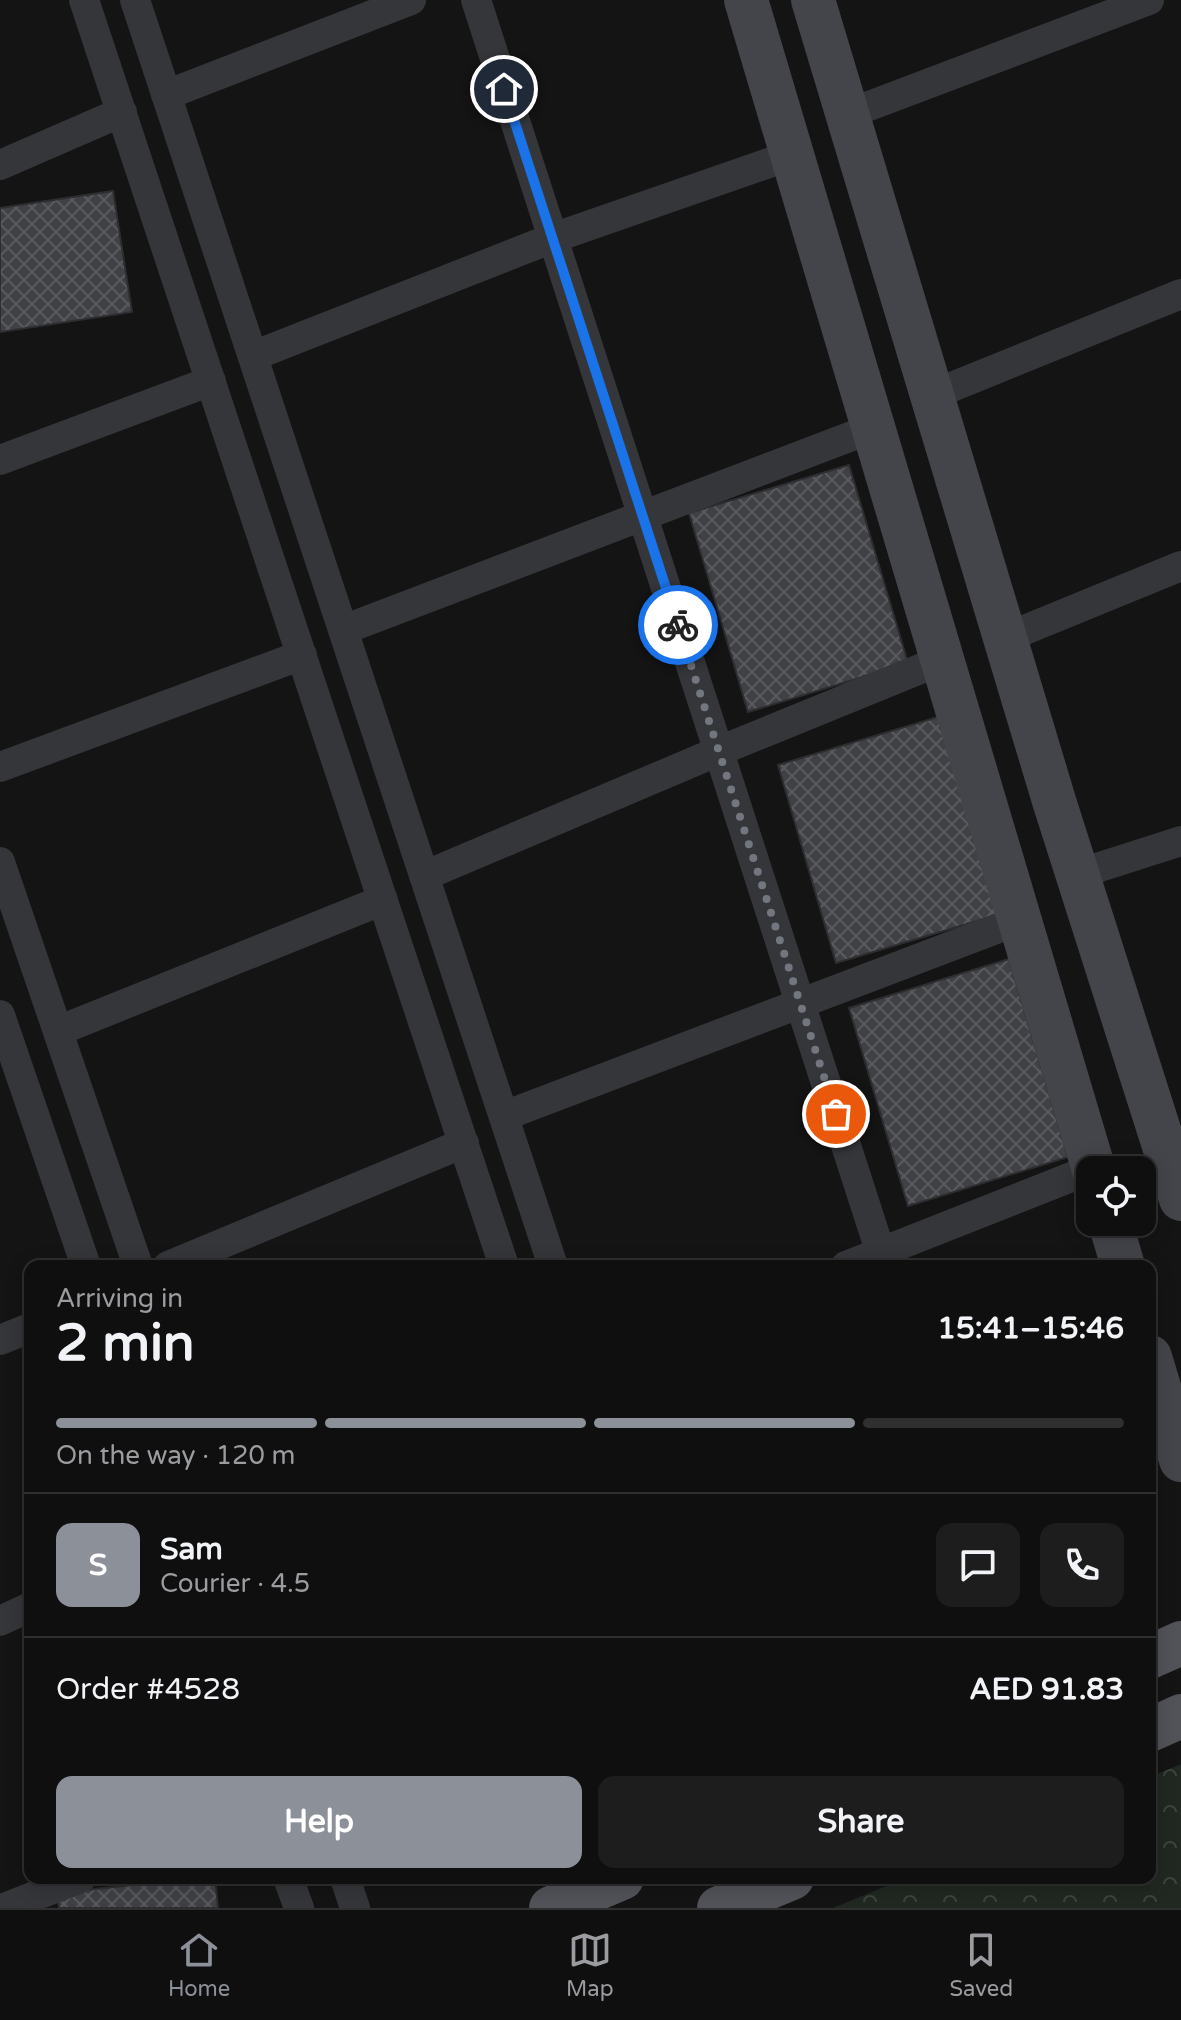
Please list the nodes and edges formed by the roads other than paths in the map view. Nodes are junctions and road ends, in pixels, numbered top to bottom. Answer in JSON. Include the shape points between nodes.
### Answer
{"nodes":[{"id":1,"x":84,"y":0,"type":"edge"},
{"id":2,"x":135,"y":0,"type":"edge"},
{"id":3,"x":411,"y":0,"type":"edge"},
{"id":4,"x":476,"y":0,"type":"edge"},
{"id":5,"x":746,"y":0,"type":"edge"},
{"id":6,"x":813,"y":0,"type":"edge"},
{"id":7,"x":1149,"y":0,"type":"edge"},
{"id":8,"x":166,"y":95,"type":"junction"},
{"id":9,"x":122,"y":112,"type":"junction"},
{"id":10,"x":848,"y":114,"type":"junction"},
{"id":11,"x":792,"y":155,"type":"junction"},
{"id":12,"x":0,"y":165,"type":"edge"},
{"id":13,"x":553,"y":238,"type":"junction"},
{"id":14,"x":1181,"y":294,"type":"edge"},
{"id":15,"x":253,"y":356,"type":"junction"},
{"id":16,"x":211,"y":381,"type":"junction"},
{"id":17,"x":932,"y":395,"type":"junction"},
{"id":18,"x":873,"y":428,"type":"junction"},
{"id":19,"x":0,"y":460,"type":"edge"},
{"id":20,"x":643,"y":516,"type":"junction"},
{"id":21,"x":1181,"y":566,"type":"edge"},
{"id":22,"x":343,"y":630,"type":"junction"},
{"id":23,"x":1005,"y":638,"type":"junction"},
{"id":24,"x":302,"y":655,"type":"junction"},
{"id":25,"x":942,"y":660,"type":"junction"},
{"id":26,"x":719,"y":751,"type":"junction"},
{"id":27,"x":0,"y":767,"type":"edge"},
{"id":28,"x":1181,"y":841,"type":"edge"},
{"id":29,"x":0,"y":862,"type":"edge"},
{"id":30,"x":1078,"y":874,"type":"junction"},
{"id":31,"x":424,"y":876,"type":"junction"},
{"id":32,"x":383,"y":900,"type":"junction"},
{"id":33,"x":1020,"y":920,"type":"junction"},
{"id":34,"x":800,"y":1004,"type":"junction"},
{"id":35,"x":2,"y":1027,"type":"edge"},
{"id":36,"x":58,"y":1031,"type":"junction"},
{"id":37,"x":504,"y":1116,"type":"junction"},
{"id":38,"x":1170,"y":1130,"type":"edge"},
{"id":39,"x":464,"y":1143,"type":"junction"},
{"id":40,"x":1090,"y":1156,"type":"edge"},
{"id":41,"x":1076,"y":1177,"type":"edge"},
{"id":42,"x":1181,"y":1199,"type":"edge"},
{"id":43,"x":1114,"y":1236,"type":"edge"},
{"id":44,"x":883,"y":1259,"type":"edge"},
{"id":45,"x":84,"y":1260,"type":"edge"},
{"id":46,"x":136,"y":1260,"type":"edge"},
{"id":47,"x":182,"y":1260,"type":"edge"},
{"id":48,"x":502,"y":1260,"type":"edge"},
{"id":49,"x":551,"y":1260,"type":"edge"},
{"id":50,"x":1121,"y":1260,"type":"edge"},
{"id":51,"x":24,"y":1330,"type":"edge"},
{"id":52,"x":0,"y":1340,"type":"edge"},
{"id":53,"x":1156,"y":1377,"type":"edge"},
{"id":54,"x":1181,"y":1460,"type":"edge"},
{"id":55,"x":24,"y":1610,"type":"edge"},
{"id":56,"x":0,"y":1621,"type":"edge"},
{"id":57,"x":1181,"y":1643,"type":"edge"},
{"id":58,"x":1156,"y":1654,"type":"edge"},
{"id":59,"x":1181,"y":1716,"type":"edge"},
{"id":60,"x":1156,"y":1727,"type":"edge"},
{"id":61,"x":66,"y":1884,"type":"edge"},
{"id":62,"x":290,"y":1884,"type":"edge"},
{"id":63,"x":347,"y":1884,"type":"edge"},
{"id":64,"x":608,"y":1884,"type":"edge"},
{"id":65,"x":777,"y":1884,"type":"edge"},
{"id":66,"x":4,"y":1908,"type":"edge"},
{"id":67,"x":299,"y":1908,"type":"edge"},
{"id":68,"x":355,"y":1908,"type":"edge"},
{"id":69,"x":551,"y":1908,"type":"edge"},
{"id":70,"x":719,"y":1908,"type":"edge"}],
"edges":[{"from":1,"to":9,"type":"street"},
{"from":2,"to":8,"type":"street"},
{"from":3,"to":8,"type":"street"},
{"from":4,"to":13,"type":"street"},
{"from":5,"to":11,"type":"main road"},
{"from":6,"to":10,"type":"main road"},
{"from":7,"to":10,"type":"street"},
{"from":8,"to":15,"type":"street"},
{"from":9,"to":12,"type":"street"},
{"from":9,"to":16,"type":"street"},
{"from":10,"to":17,"type":"main road"},
{"from":11,"to":13,"type":"street"},
{"from":11,"to":18,"type":"main road"},
{"from":13,"to":15,"type":"street"},
{"from":13,"to":20,"type":"street"},
{"from":14,"to":17,"type":"street"},
{"from":15,"to":22,"type":"street"},
{"from":16,"to":19,"type":"street"},
{"from":16,"to":24,"type":"street"},
{"from":17,"to":23,"type":"main road"},
{"from":18,"to":20,"type":"street"},
{"from":18,"to":25,"type":"main road"},
{"from":20,"to":22,"type":"street"},
{"from":20,"to":26,"type":"street"},
{"from":21,"to":23,"type":"street"},
{"from":22,"to":31,"type":"street"},
{"from":23,"to":30,"type":"main road"},
{"from":24,"to":27,"type":"street"},
{"from":24,"to":32,"type":"street"},
{"from":25,"to":26,"type":"street"},
{"from":25,"to":33,"type":"main road"},
{"from":26,"to":31,"type":"street"},
{"from":26,"to":34,"type":"street"},
{"from":28,"to":30,"type":"street"},
{"from":29,"to":36,"type":"street"},
{"from":30,"to":38,"type":"main road"},
{"from":31,"to":37,"type":"street"},
{"from":32,"to":36,"type":"street"},
{"from":32,"to":39,"type":"street"},
{"from":33,"to":34,"type":"street"},
{"from":33,"to":40,"type":"main road"},
{"from":34,"to":37,"type":"street"},
{"from":34,"to":44,"type":"street"},
{"from":35,"to":45,"type":"street"},
{"from":36,"to":46,"type":"street"},
{"from":37,"to":49,"type":"street"},
{"from":38,"to":42,"type":"main road"},
{"from":39,"to":47,"type":"street"},
{"from":39,"to":48,"type":"street"},
{"from":41,"to":44,"type":"street"},
{"from":43,"to":50,"type":"main road"},
{"from":51,"to":52,"type":"street"},
{"from":53,"to":54,"type":"main road"},
{"from":55,"to":56,"type":"street"},
{"from":57,"to":58,"type":"main road"},
{"from":59,"to":60,"type":"main road"},
{"from":61,"to":66,"type":"street"},
{"from":62,"to":67,"type":"street"},
{"from":63,"to":68,"type":"street"},
{"from":64,"to":69,"type":"main road"},
{"from":65,"to":70,"type":"main road"}]}
